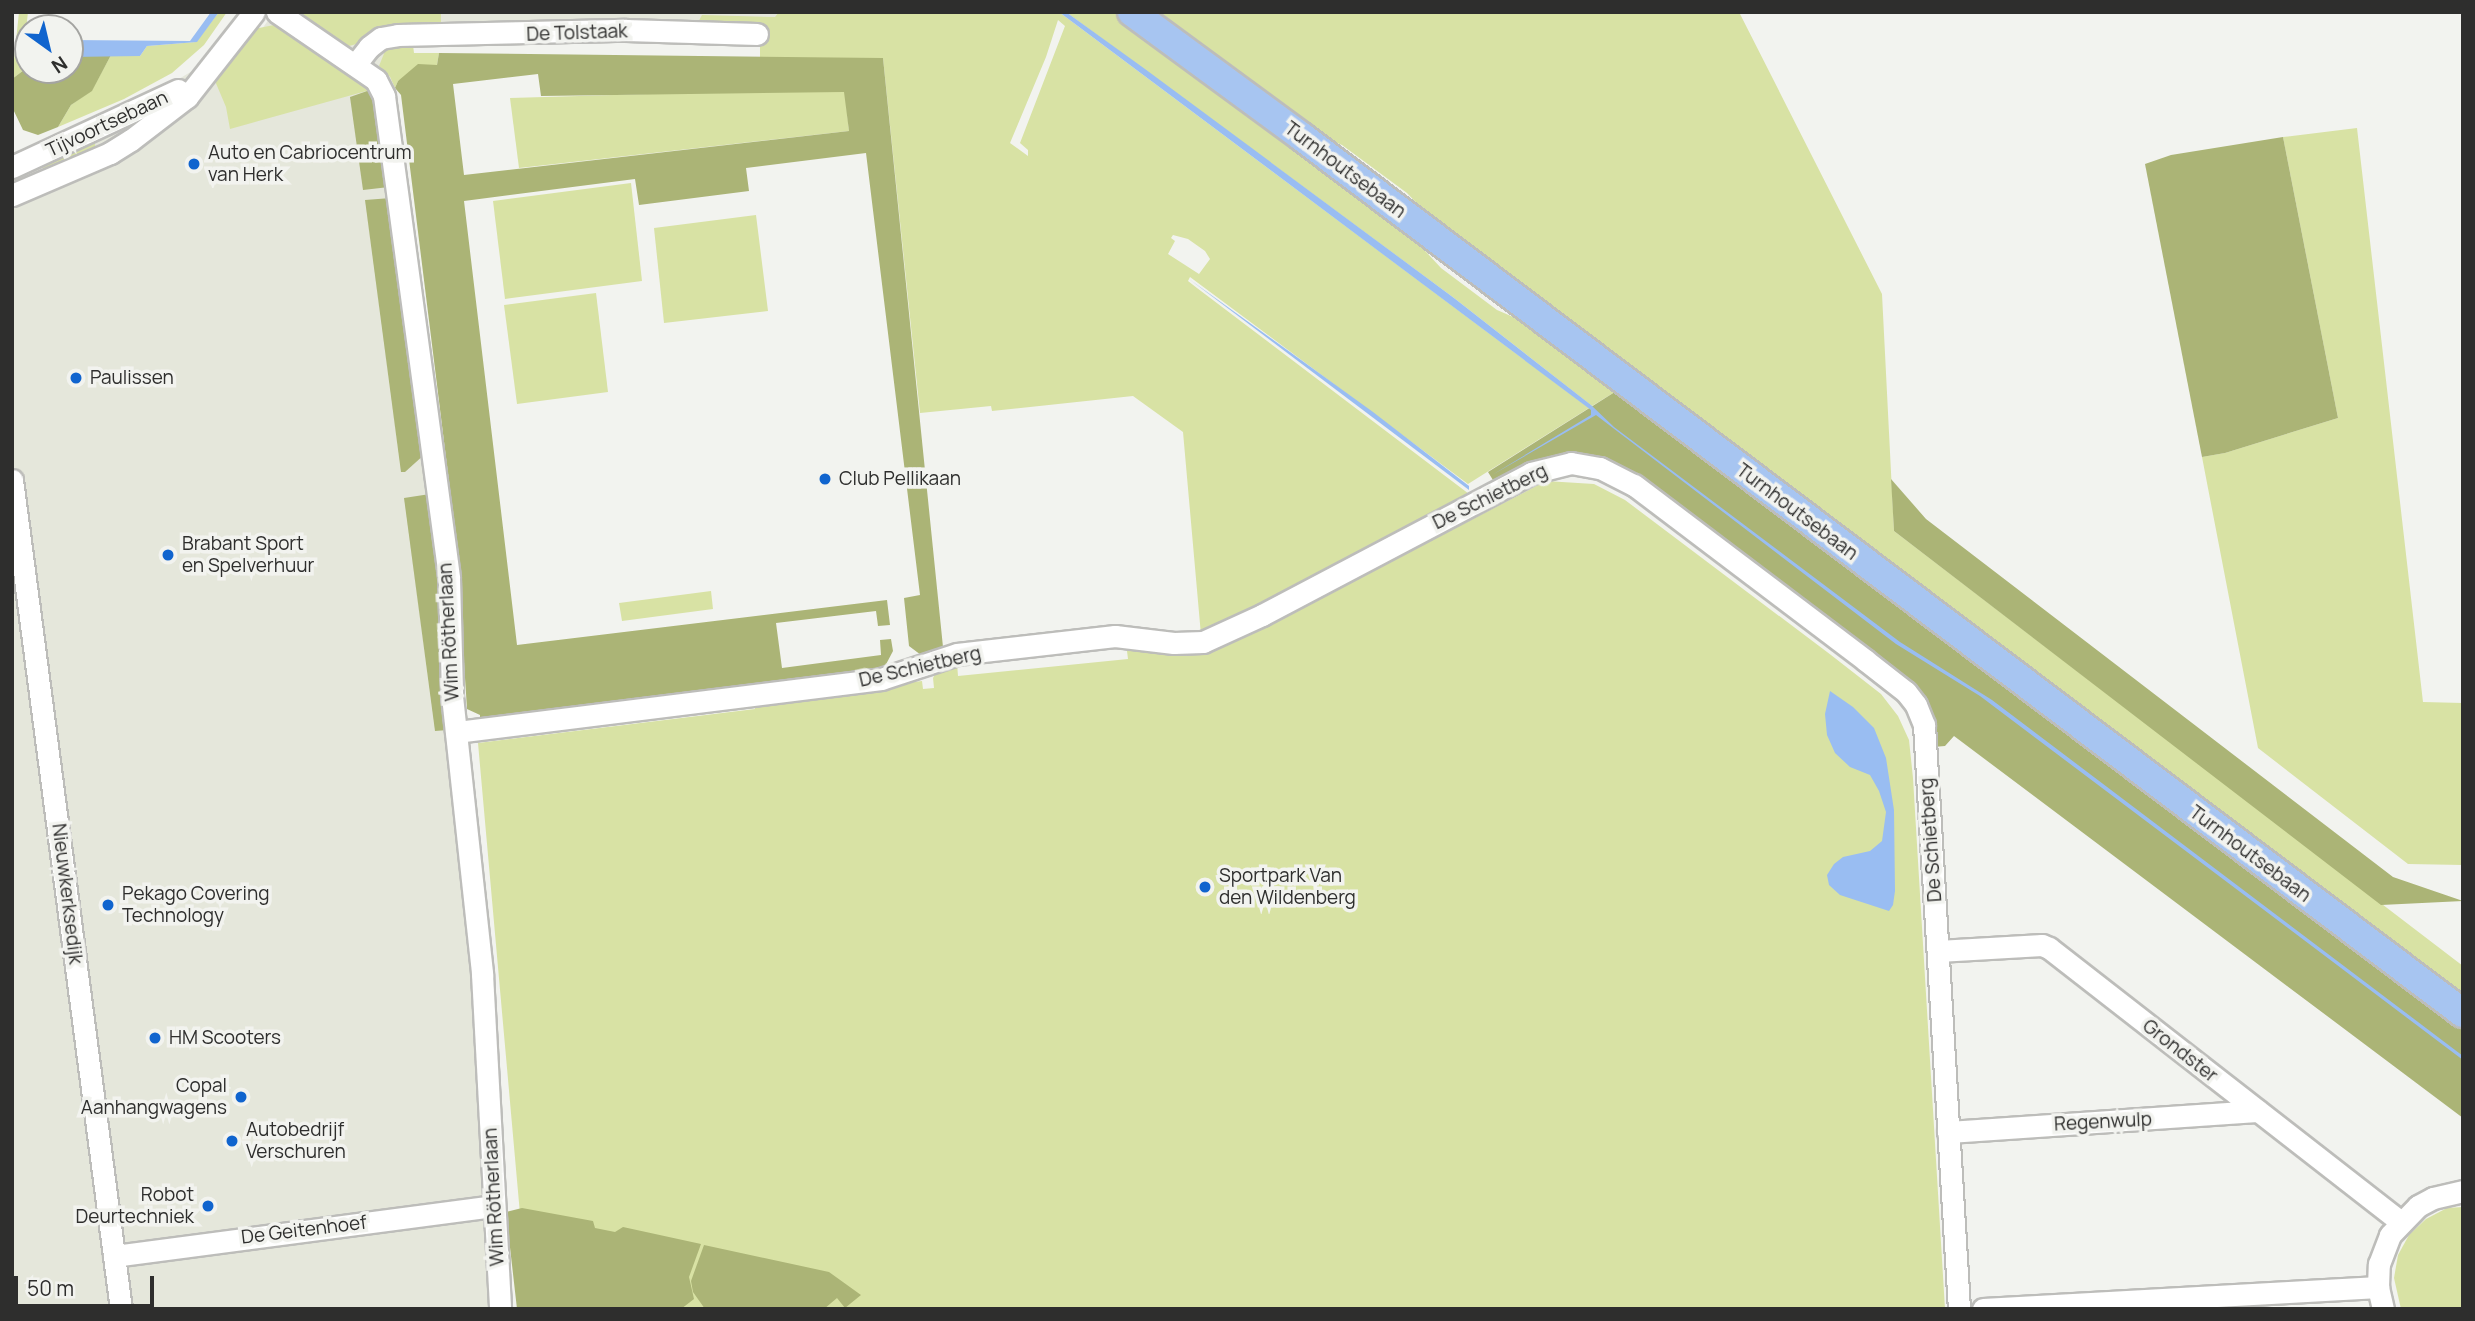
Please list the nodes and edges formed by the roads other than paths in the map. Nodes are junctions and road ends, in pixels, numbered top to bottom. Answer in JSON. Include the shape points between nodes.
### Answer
{"nodes":[{"id":1,"x":254,"y":12,"type":"edge"},
{"id":2,"x":277,"y":12,"type":"edge"},
{"id":3,"x":1132,"y":12,"type":"edge"},
{"id":4,"x":757,"y":34,"type":"dead end"},
{"id":5,"x":355,"y":65,"type":"junction"},
{"id":6,"x":202,"y":79,"type":"junction"},
{"id":7,"x":12,"y":167,"type":"edge"},
{"id":8,"x":12,"y":195,"type":"edge"},
{"id":9,"x":12,"y":480,"type":"edge"},
{"id":10,"x":456,"y":732,"type":"junction"},
{"id":11,"x":1938,"y":951,"type":"junction"},
{"id":12,"x":2463,"y":1013,"type":"edge"},
{"id":13,"x":2257,"y":1111,"type":"junction"},
{"id":14,"x":1948,"y":1132,"type":"junction"},
{"id":15,"x":2463,"y":1191,"type":"edge"},
{"id":16,"x":494,"y":1206,"type":"junction"},
{"id":17,"x":2401,"y":1222,"type":"junction"},
{"id":18,"x":114,"y":1256,"type":"junction"},
{"id":19,"x":2378,"y":1287,"type":"junction"},
{"id":20,"x":121,"y":1309,"type":"edge"},
{"id":21,"x":500,"y":1309,"type":"edge"},
{"id":22,"x":1959,"y":1309,"type":"edge"},
{"id":23,"x":1983,"y":1309,"type":"edge"},
{"id":24,"x":2383,"y":1309,"type":"edge"}],
"edges":[{"from":1,"to":6,"type":"street","name":"Tijvoortsebaan"},
{"from":2,"to":5,"type":"street","name":"Wim Rötherlaan"},
{"from":3,"to":12,"type":"main road","name":"Turnhoutsebaan"},
{"from":4,"to":5,"type":"street","name":"De Tolstaak","via":[[626,30],[398,35],[381,38]]},
{"from":5,"to":10,"type":"street","name":"Wim Rötherlaan","via":[[376,80],[384,96],[390,132],[449,578]]},
{"from":6,"to":7,"type":"street","name":"Tijvoortsebaan"},
{"from":6,"to":8,"type":"street","name":"Tijvoortsebaan","via":[[187,97],[110,153]]},
{"from":9,"to":18,"type":"street","name":"Nieuwkerksedijk"},
{"from":10,"to":11,"type":"street","name":"De Schietberg","via":[[881,680],[957,654],[1115,636],[1203,642],[1531,473],[1585,464],[1634,485],[1876,668],[1916,705],[1924,724]]},
{"from":10,"to":16,"type":"street","name":"Wim Rötherlaan","via":[[482,974]]},
{"from":11,"to":13,"type":"street","name":"Grondster","via":[[2049,948]]},
{"from":11,"to":14,"type":"street","name":"De Schietberg"},
{"from":13,"to":14,"type":"street","name":"Regenwulp"},
{"from":13,"to":17,"type":"street","name":"Grondster"},
{"from":14,"to":22,"type":"street","name":"De Schietberg"},
{"from":15,"to":17,"type":"street","via":[[2433,1198]]},
{"from":16,"to":18,"type":"street","name":"De Geitenhoef"},
{"from":16,"to":21,"type":"street","name":"Wim Rötherlaan"},
{"from":17,"to":19,"type":"street","via":[[2382,1250]]},
{"from":18,"to":20,"type":"street","name":"Nieuwkerksedijk"},
{"from":19,"to":23,"type":"street"},
{"from":19,"to":24,"type":"street"}]}
